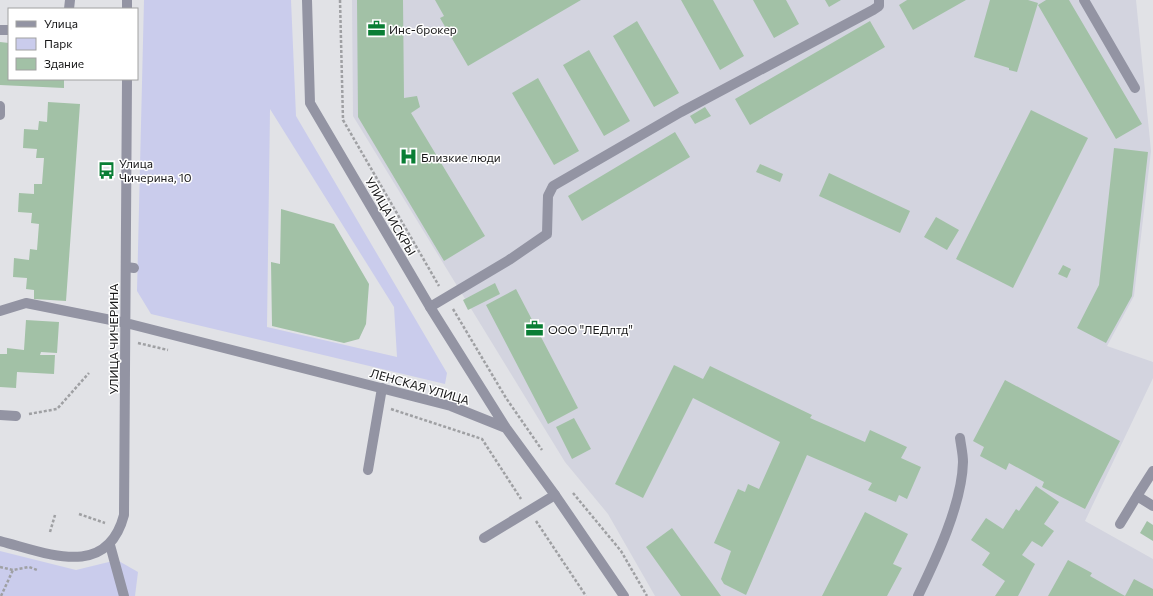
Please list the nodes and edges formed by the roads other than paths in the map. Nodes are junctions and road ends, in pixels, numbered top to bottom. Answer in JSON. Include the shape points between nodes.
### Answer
{"nodes":[{"id":1,"x":307,"y":0,"type":"edge"},
{"id":2,"x":879,"y":0,"type":"edge"},
{"id":3,"x":1084,"y":0,"type":"edge"},
{"id":4,"x":127,"y":80,"type":"edge"},
{"id":5,"x":1135,"y":88,"type":"dead end"},
{"id":6,"x":0,"y":106,"type":"edge"},
{"id":7,"x":0,"y":115,"type":"edge"},
{"id":8,"x":430,"y":307,"type":"junction"},
{"id":9,"x":0,"y":310,"type":"edge"},
{"id":10,"x":126,"y":323,"type":"junction"},
{"id":11,"x":382,"y":388,"type":"junction"},
{"id":12,"x":0,"y":415,"type":"edge"},
{"id":13,"x":16,"y":416,"type":"road end"},
{"id":14,"x":506,"y":428,"type":"junction"},
{"id":15,"x":960,"y":438,"type":"dead end"},
{"id":16,"x":368,"y":470,"type":"dead end"},
{"id":17,"x":1153,"y":471,"type":"edge"},
{"id":18,"x":555,"y":495,"type":"junction"},
{"id":19,"x":1138,"y":496,"type":"junction"},
{"id":20,"x":1153,"y":506,"type":"edge"},
{"id":21,"x":1120,"y":524,"type":"dead end"},
{"id":22,"x":484,"y":538,"type":"dead end"},
{"id":23,"x":0,"y":541,"type":"edge"},
{"id":24,"x":110,"y":545,"type":"junction"},
{"id":25,"x":124,"y":596,"type":"edge"},
{"id":26,"x":624,"y":596,"type":"edge"},
{"id":27,"x":918,"y":596,"type":"edge"}],
"edges":[{"from":1,"to":8,"type":"street","name":"УЛИЦА ИСКРЫ","via":[[310,103]]},
{"from":2,"to":8,"type":"street","via":[[879,6],[873,10],[681,112],[553,186],[548,196],[547,234]]},
{"from":3,"to":5,"type":"street"},
{"from":4,"to":10,"type":"street","name":"УЛИЦА ЧИЧЕРИНА","via":[[130,268]]},
{"from":6,"to":7,"type":"street"},
{"from":8,"to":14,"type":"street","name":"УЛИЦА ИСКРЫ"},
{"from":9,"to":10,"type":"street","name":"ЛЕНСКАЯ УЛИЦА","via":[[26,303]]},
{"from":10,"to":11,"type":"street","name":"ЛЕНСКАЯ УЛИЦА"},
{"from":10,"to":24,"type":"street","name":"УЛИЦА ЧИЧЕРИНА","via":[[124,515],[120,531]]},
{"from":11,"to":14,"type":"street","name":"ЛЕНСКАЯ УЛИЦА","via":[[451,406]]},
{"from":11,"to":16,"type":"street"},
{"from":12,"to":13,"type":"street"},
{"from":14,"to":18,"type":"street"},
{"from":15,"to":27,"type":"street","via":[[963,462],[957,499],[936,558]]},
{"from":17,"to":19,"type":"street"},
{"from":18,"to":22,"type":"street"},
{"from":18,"to":26,"type":"street"},
{"from":19,"to":20,"type":"street"},
{"from":19,"to":21,"type":"street"},
{"from":23,"to":24,"type":"street","name":"УЛИЦА ЧИЧЕРИНА","via":[[78,558],[96,554]]},
{"from":24,"to":25,"type":"street"}]}
